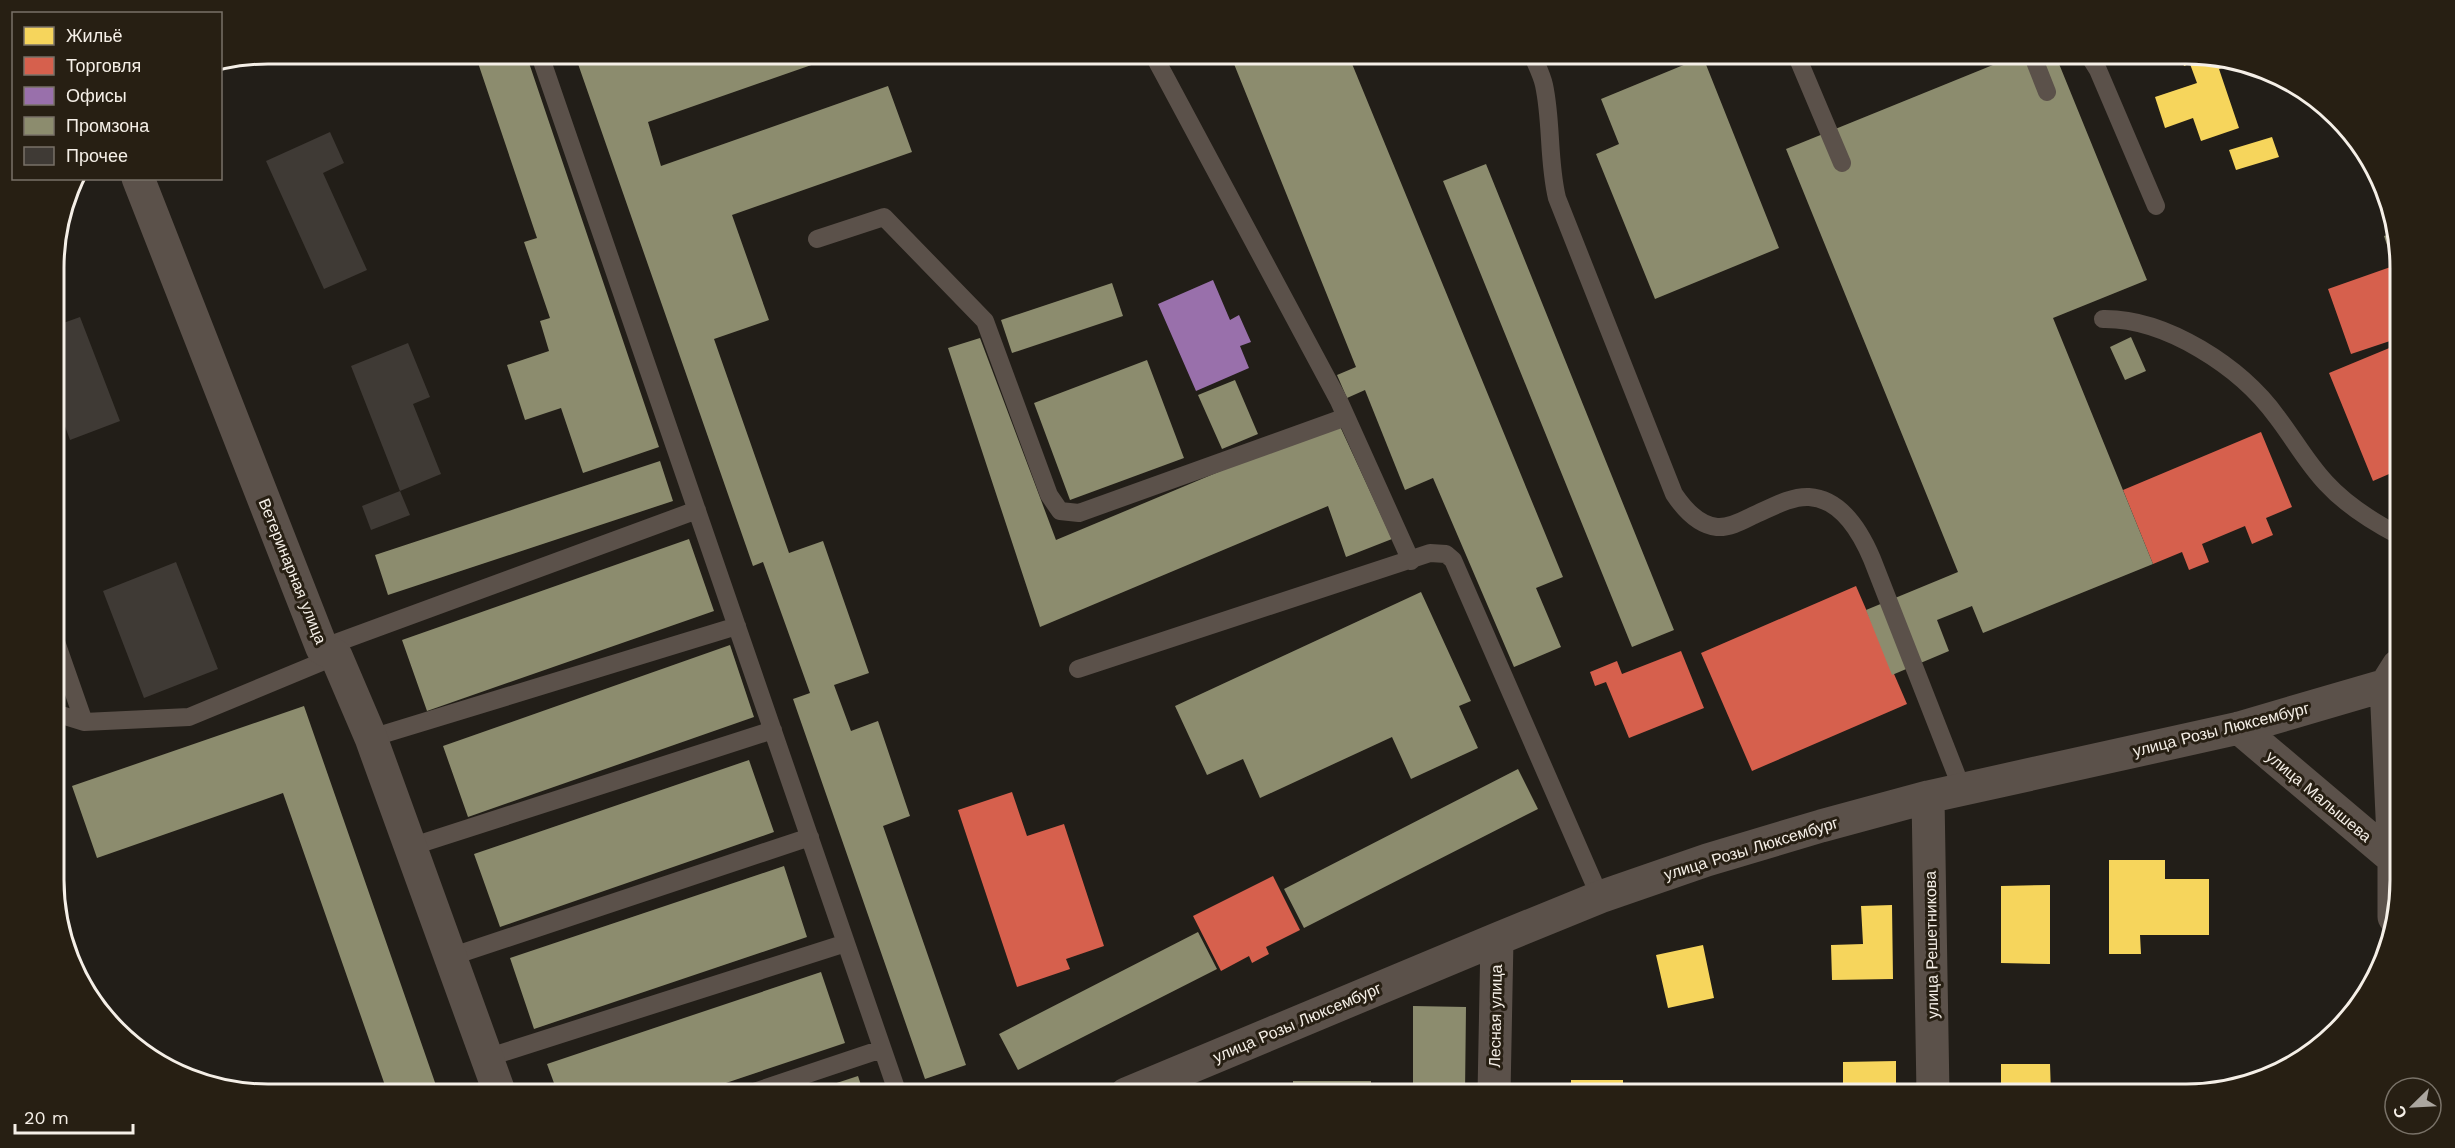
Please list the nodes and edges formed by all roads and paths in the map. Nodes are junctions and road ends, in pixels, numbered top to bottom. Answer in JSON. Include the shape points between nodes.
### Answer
{"nodes":[{"id":1,"x":543,"y":64,"type":"edge"},
{"id":2,"x":1159,"y":64,"type":"edge"},
{"id":3,"x":1540,"y":64,"type":"edge"},
{"id":4,"x":1800,"y":64,"type":"edge"},
{"id":5,"x":2036,"y":64,"type":"edge"},
{"id":6,"x":2094,"y":64,"type":"edge"},
{"id":7,"x":2047,"y":92,"type":"dead end"},
{"id":8,"x":1842,"y":163,"type":"dead end"},
{"id":9,"x":139,"y":180,"type":"edge"},
{"id":10,"x":2156,"y":206,"type":"dead end"},
{"id":11,"x":817,"y":239,"type":"dead end"},
{"id":12,"x":2103,"y":319,"type":"dead end"},
{"id":13,"x":1346,"y":417,"type":"junction"},
{"id":14,"x":697,"y":510,"type":"junction"},
{"id":15,"x":2391,"y":532,"type":"edge"},
{"id":16,"x":1411,"y":561,"type":"junction"},
{"id":17,"x":737,"y":626,"type":"junction"},
{"id":18,"x":329,"y":652,"type":"junction"},
{"id":19,"x":64,"y":666,"type":"edge"},
{"id":20,"x":1078,"y":669,"type":"dead end"},
{"id":21,"x":2391,"y":678,"type":"edge"},
{"id":22,"x":64,"y":716,"type":"edge"},
{"id":23,"x":84,"y":722,"type":"junction"},
{"id":24,"x":2239,"y":728,"type":"junction"},
{"id":25,"x":773,"y":730,"type":"junction"},
{"id":26,"x":371,"y":738,"type":"junction"},
{"id":27,"x":1962,"y":789,"type":"junction"},
{"id":28,"x":1928,"y":797,"type":"junction"},
{"id":29,"x":810,"y":837,"type":"junction"},
{"id":30,"x":410,"y":847,"type":"junction"},
{"id":31,"x":2391,"y":853,"type":"edge"},
{"id":32,"x":1600,"y":897,"type":"junction"},
{"id":33,"x":1497,"y":939,"type":"junction"},
{"id":34,"x":846,"y":943,"type":"junction"},
{"id":35,"x":450,"y":957,"type":"junction"},
{"id":36,"x":882,"y":1049,"type":"junction"},
{"id":37,"x":486,"y":1058,"type":"junction"},
{"id":38,"x":1494,"y":1083,"type":"edge"},
{"id":39,"x":1933,"y":1083,"type":"edge"},
{"id":40,"x":496,"y":1084,"type":"edge"},
{"id":41,"x":779,"y":1084,"type":"edge"},
{"id":42,"x":894,"y":1084,"type":"edge"},
{"id":43,"x":1151,"y":1084,"type":"edge"}],
"edges":[{"from":1,"to":14,"type":"lane"},
{"from":2,"to":13,"type":"lane"},
{"from":3,"to":27,"type":"lane","via":[[1557,198],[1674,494],[1687,512],[1717,527],[1732,525],[1790,500],[1810,497],[1847,516],[1872,559]]},
{"from":4,"to":8,"type":"lane"},
{"from":5,"to":7,"type":"lane"},
{"from":6,"to":10,"type":"lane"},
{"from":9,"to":18,"type":"street","name":"Ветеринарная улица"},
{"from":11,"to":13,"type":"lane","via":[[884,217],[985,321],[1048,495],[1060,511],[1079,513]]},
{"from":12,"to":15,"type":"lane","via":[[2120,319],[2163,330],[2243,379],[2277,416],[2326,483],[2350,506]]},
{"from":13,"to":16,"type":"lane"},
{"from":14,"to":17,"type":"lane"},
{"from":14,"to":18,"type":"lane"},
{"from":16,"to":20,"type":"lane"},
{"from":16,"to":32,"type":"lane","via":[[1437,552],[1453,560]]},
{"from":17,"to":25,"type":"lane"},
{"from":17,"to":26,"type":"lane"},
{"from":18,"to":23,"type":"lane","via":[[189,717]]},
{"from":18,"to":26,"type":"street","name":"Ветеринарная улица"},
{"from":19,"to":23,"type":"lane"},
{"from":21,"to":24,"type":"street","name":"улица Розы Люксембург"},
{"from":22,"to":23,"type":"lane"},
{"from":24,"to":27,"type":"street","name":"улица Розы Люксембург"},
{"from":24,"to":31,"type":"street","name":"улица Малышева"},
{"from":25,"to":29,"type":"lane"},
{"from":25,"to":30,"type":"lane"},
{"from":26,"to":30,"type":"street","name":"Ветеринарная улица"},
{"from":27,"to":28,"type":"street","name":"улица Розы Люксембург"},
{"from":28,"to":32,"type":"street","name":"улица Розы Люксембург","via":[[1821,825]]},
{"from":28,"to":39,"type":"street","name":"улица Решетникова"},
{"from":29,"to":34,"type":"lane"},
{"from":29,"to":35,"type":"lane"},
{"from":30,"to":35,"type":"street","name":"Ветеринарная улица"},
{"from":32,"to":33,"type":"street","name":"улица Розы Люксембург"},
{"from":33,"to":38,"type":"street","name":"Лесная улица"},
{"from":33,"to":43,"type":"street","name":"улица Розы Люксембург"},
{"from":34,"to":36,"type":"lane"},
{"from":34,"to":37,"type":"lane"},
{"from":35,"to":37,"type":"street","name":"Ветеринарная улица"},
{"from":36,"to":41,"type":"lane"},
{"from":36,"to":42,"type":"lane"},
{"from":37,"to":40,"type":"street","name":"Ветеринарная улица"}]}
